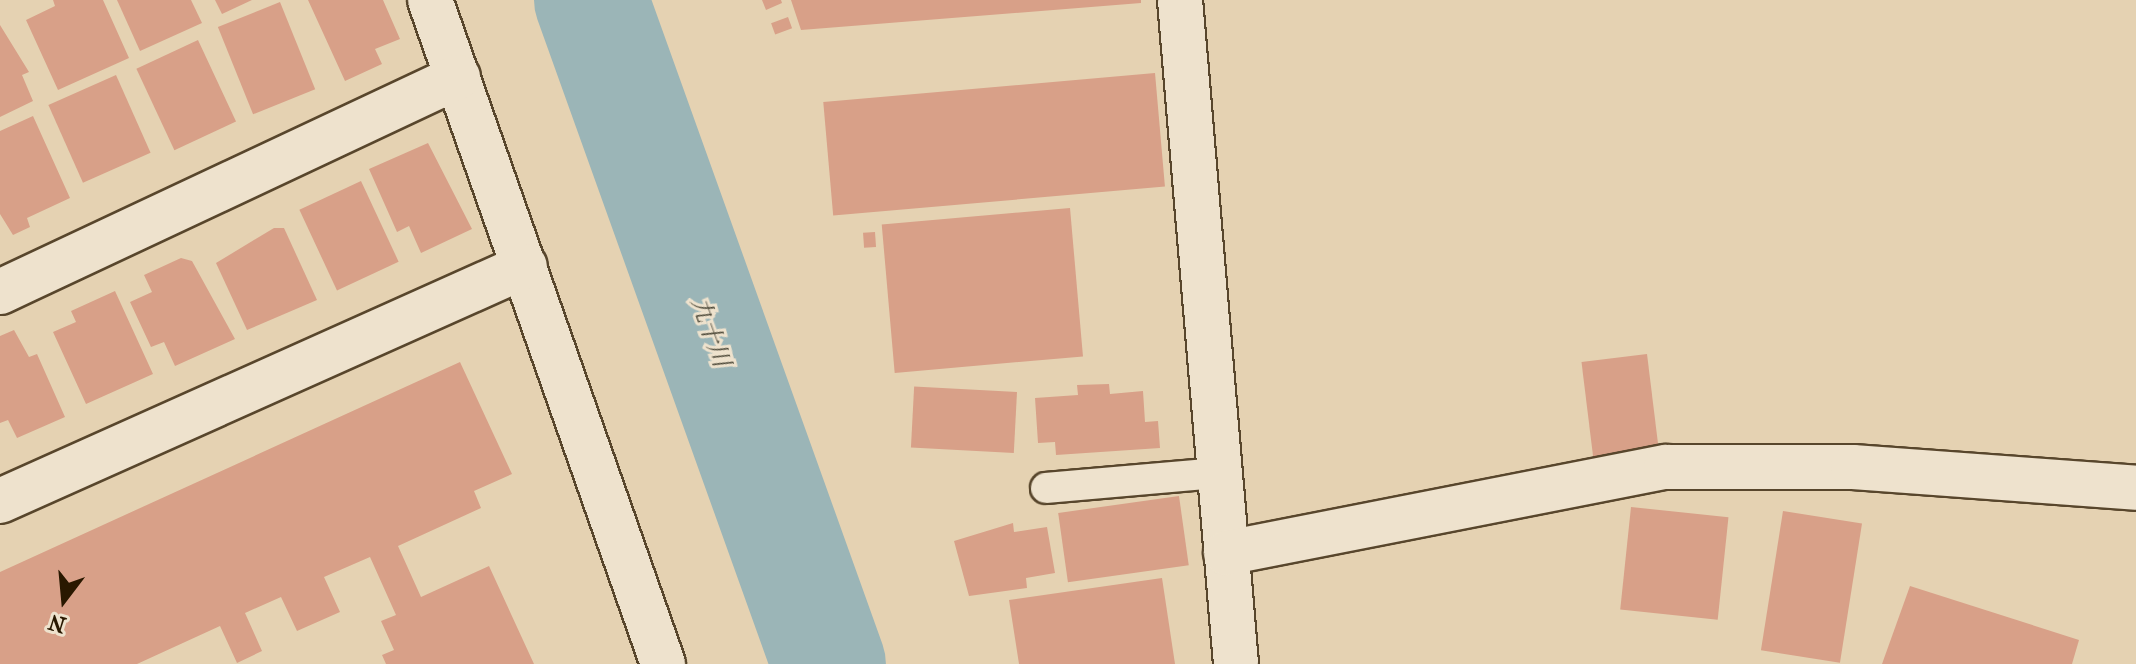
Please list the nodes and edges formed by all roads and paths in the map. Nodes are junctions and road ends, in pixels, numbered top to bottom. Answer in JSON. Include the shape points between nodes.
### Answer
{"nodes":[{"id":1,"x":430,"y":0,"type":"edge"},
{"id":2,"x":1180,"y":0,"type":"edge"},
{"id":3,"x":458,"y":77,"type":"junction"},
{"id":4,"x":525,"y":266,"type":"junction"},
{"id":5,"x":0,"y":292,"type":"edge"},
{"id":6,"x":1218,"y":473,"type":"junction"},
{"id":7,"x":1046,"y":488,"type":"dead end"},
{"id":8,"x":2136,"y":488,"type":"edge"},
{"id":9,"x":0,"y":501,"type":"edge"},
{"id":10,"x":1226,"y":553,"type":"junction"},
{"id":11,"x":663,"y":664,"type":"edge"},
{"id":12,"x":1236,"y":664,"type":"edge"}],
"edges":[{"from":1,"to":3,"type":"street"},
{"from":2,"to":6,"type":"street"},
{"from":3,"to":4,"type":"street"},
{"from":3,"to":5,"type":"street"},
{"from":4,"to":9,"type":"street"},
{"from":4,"to":11,"type":"street"},
{"from":6,"to":7,"type":"lane"},
{"from":6,"to":10,"type":"street"},
{"from":8,"to":10,"type":"street","via":[[1853,467],[1666,467]]},
{"from":10,"to":12,"type":"street"}]}
